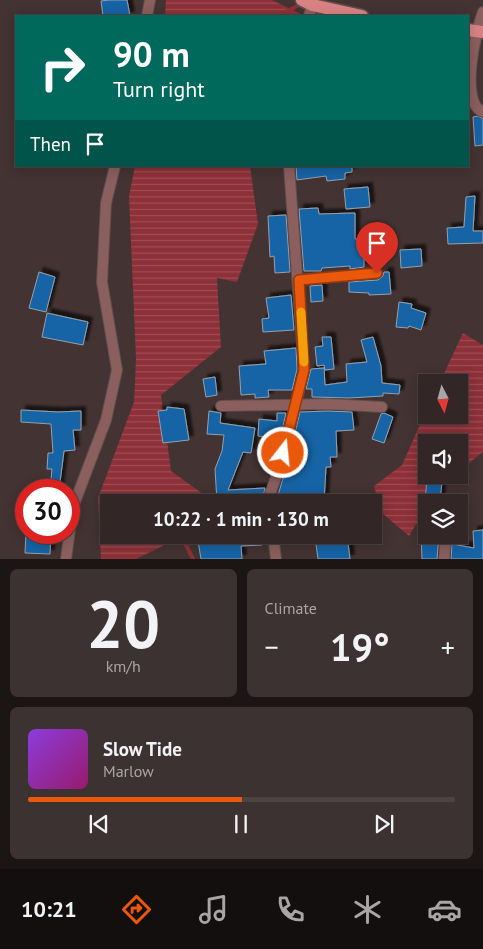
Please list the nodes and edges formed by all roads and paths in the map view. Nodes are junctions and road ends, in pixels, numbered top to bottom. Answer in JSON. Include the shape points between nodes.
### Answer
{"nodes":[{"id":1,"x":150,"y":0,"type":"edge"},
{"id":2,"x":308,"y":7,"type":"edge"},
{"id":3,"x":483,"y":12,"type":"edge"},
{"id":4,"x":146,"y":15,"type":"edge"},
{"id":5,"x":356,"y":15,"type":"edge"},
{"id":6,"x":475,"y":31,"type":"edge"},
{"id":7,"x":483,"y":112,"type":"edge"},
{"id":8,"x":115,"y":167,"type":"edge"},
{"id":9,"x":289,"y":167,"type":"edge"},
{"id":10,"x":377,"y":273,"type":"dead end"},
{"id":11,"x":299,"y":280,"type":"junction"},
{"id":12,"x":296,"y":405,"type":"junction"},
{"id":13,"x":221,"y":406,"type":"dead end"},
{"id":14,"x":382,"y":407,"type":"dead end"},
{"id":15,"x":270,"y":494,"type":"edge"},
{"id":16,"x":274,"y":544,"type":"edge"},
{"id":17,"x":445,"y":544,"type":"edge"},
{"id":18,"x":66,"y":559,"type":"edge"},
{"id":19,"x":276,"y":559,"type":"edge"},
{"id":20,"x":444,"y":559,"type":"edge"}],
"edges":[{"from":1,"to":4,"type":"street"},
{"from":2,"to":5,"type":"main road"},
{"from":3,"to":6,"type":"street"},
{"from":6,"to":7,"type":"street","via":[[472,100]]},
{"from":8,"to":18,"type":"street","via":[[106,203],[102,282],[117,370],[106,420],[73,507]]},
{"from":9,"to":11,"type":"street"},
{"from":10,"to":11,"type":"street"},
{"from":11,"to":12,"type":"street","via":[[304,370]]},
{"from":12,"to":13,"type":"street"},
{"from":12,"to":14,"type":"street"},
{"from":12,"to":15,"type":"street"},
{"from":16,"to":19,"type":"street"},
{"from":17,"to":20,"type":"street"}]}
